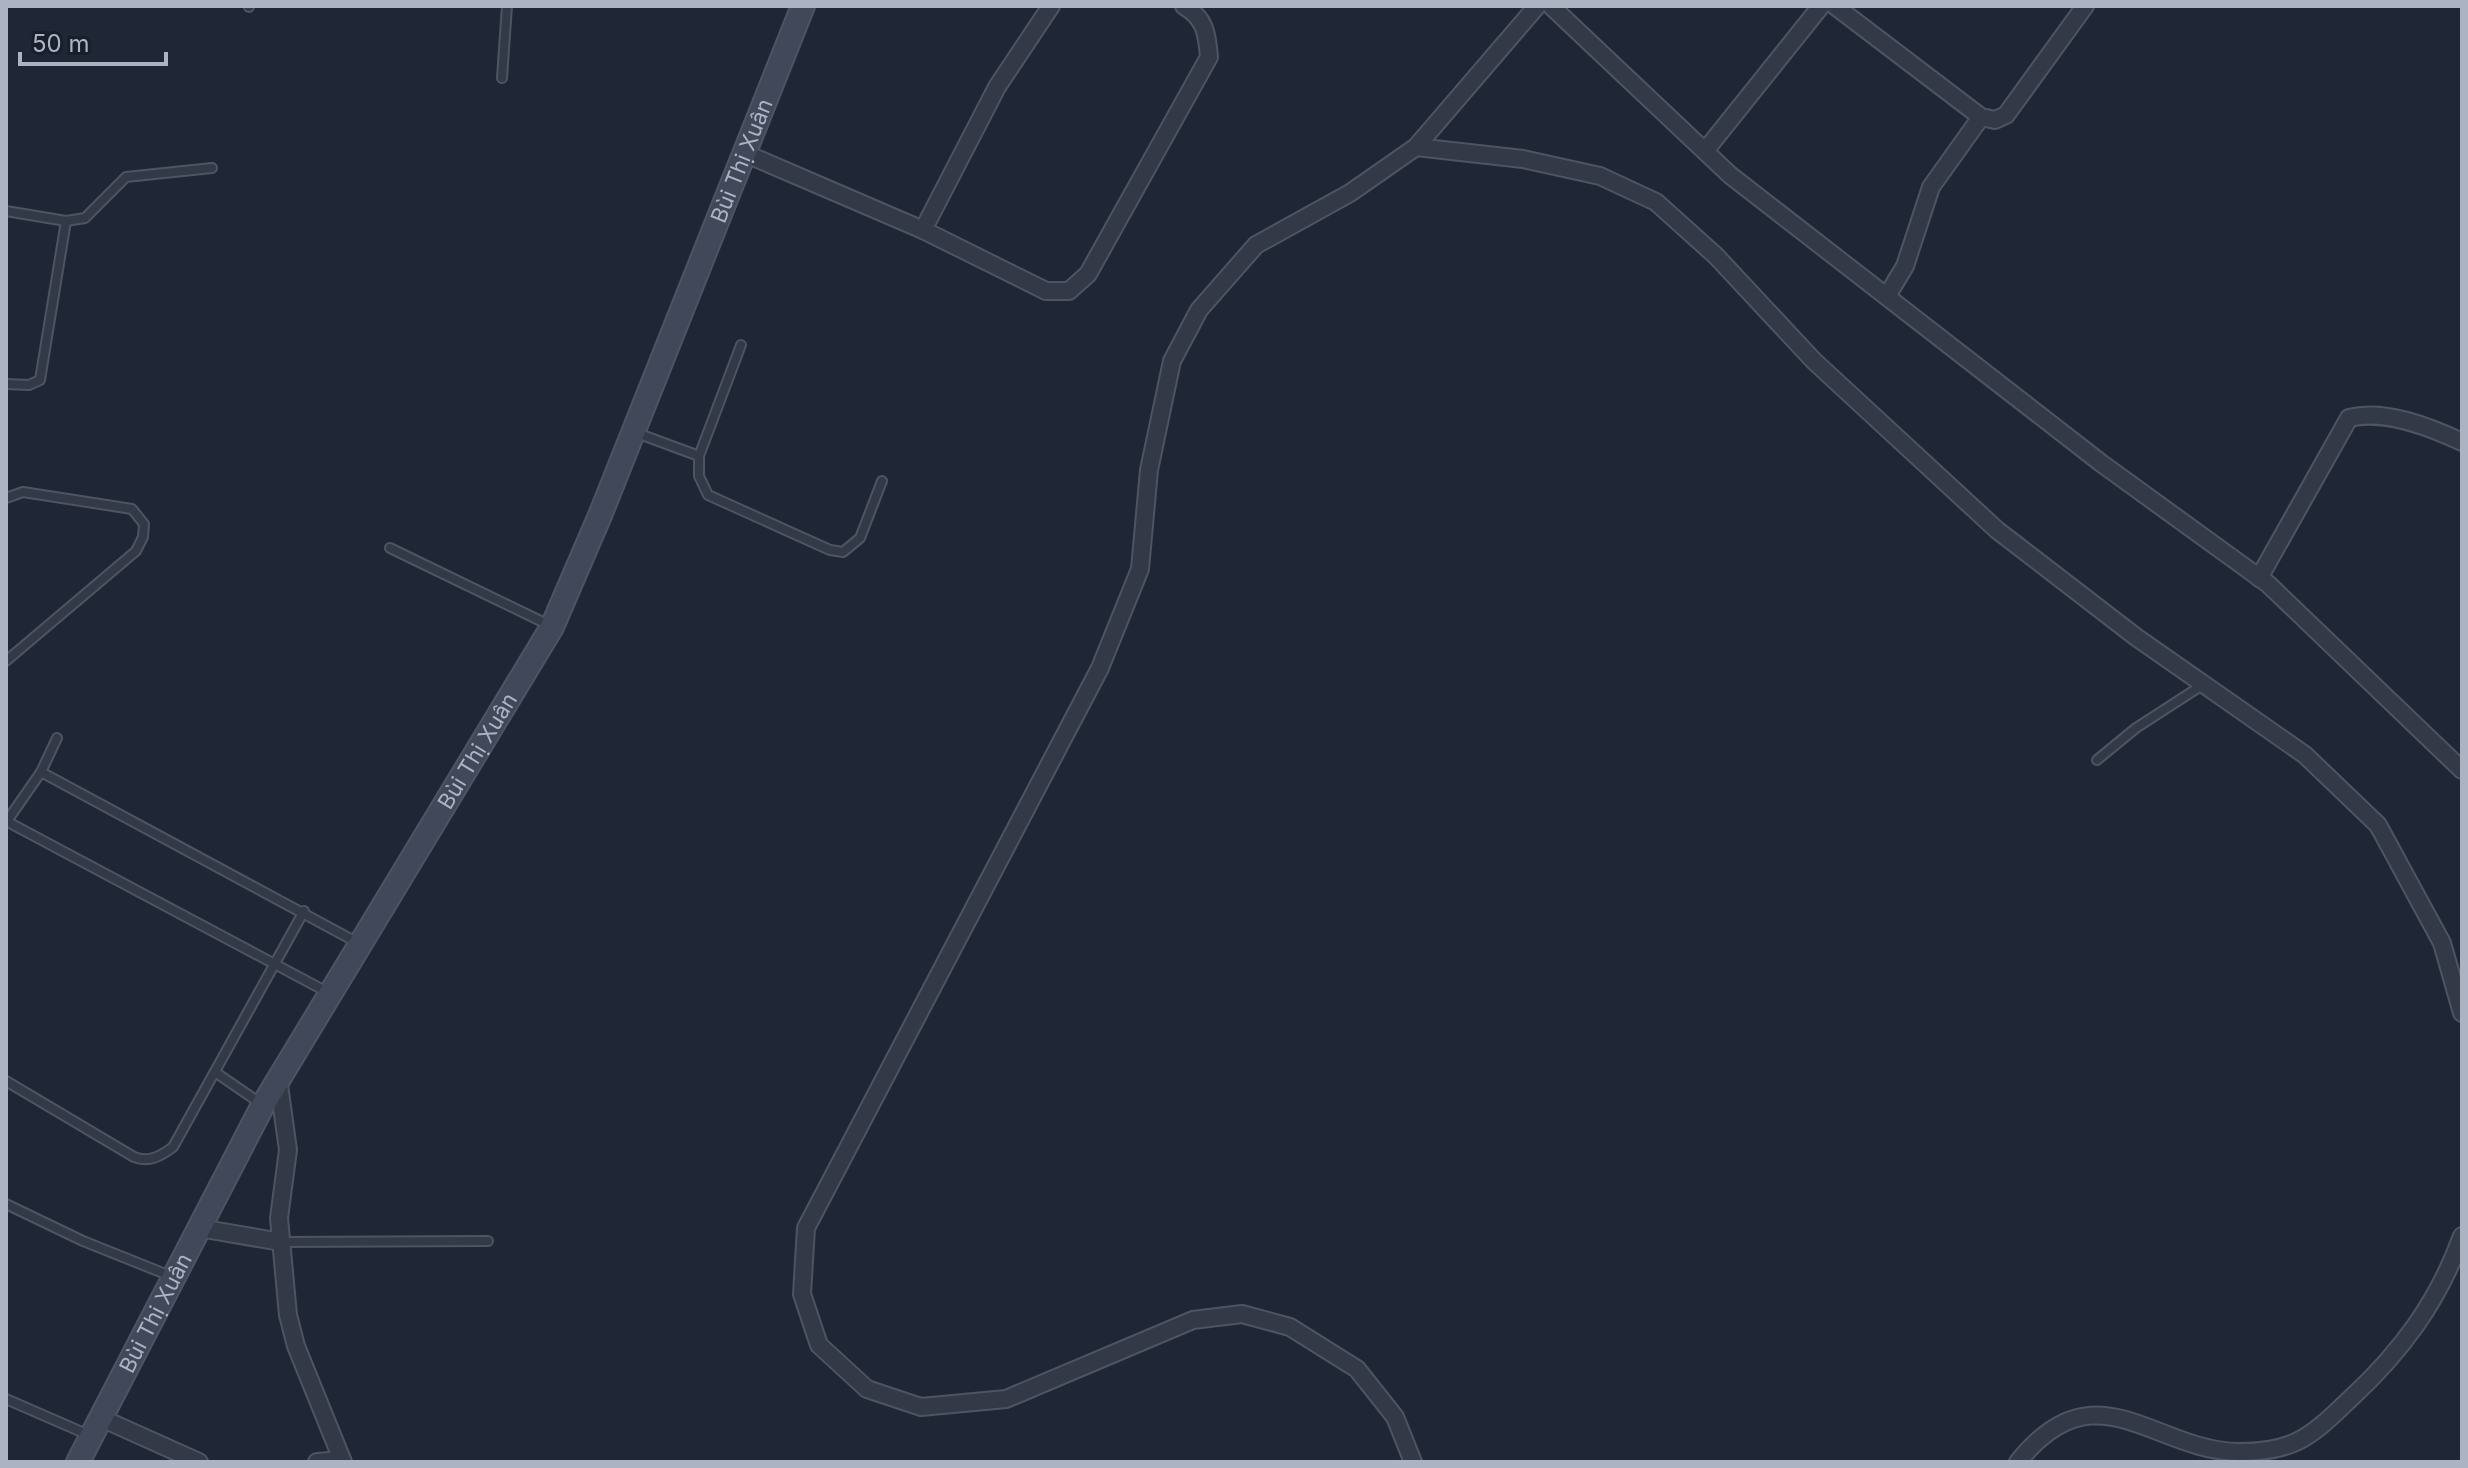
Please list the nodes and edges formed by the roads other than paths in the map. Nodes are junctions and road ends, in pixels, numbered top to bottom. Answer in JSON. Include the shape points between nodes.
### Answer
{"nodes":[{"id":1,"x":507,"y":6,"type":"edge"},
{"id":2,"x":803,"y":6,"type":"edge"},
{"id":3,"x":1051,"y":6,"type":"edge"},
{"id":4,"x":1184,"y":6,"type":"edge"},
{"id":5,"x":1537,"y":6,"type":"edge"},
{"id":6,"x":1551,"y":6,"type":"edge"},
{"id":7,"x":1821,"y":6,"type":"edge"},
{"id":8,"x":1835,"y":6,"type":"edge"},
{"id":9,"x":2085,"y":6,"type":"edge"},
{"id":10,"x":502,"y":78,"type":"dead end"},
{"id":11,"x":1981,"y":117,"type":"junction"},
{"id":12,"x":1416,"y":147,"type":"junction"},
{"id":13,"x":1705,"y":151,"type":"junction"},
{"id":14,"x":744,"y":153,"type":"junction"},
{"id":15,"x":212,"y":168,"type":"dead end"},
{"id":16,"x":6,"y":211,"type":"edge"},
{"id":17,"x":66,"y":221,"type":"junction"},
{"id":18,"x":923,"y":230,"type":"junction"},
{"id":19,"x":1887,"y":296,"type":"junction"},
{"id":20,"x":741,"y":345,"type":"dead end"},
{"id":21,"x":6,"y":384,"type":"edge"},
{"id":22,"x":633,"y":432,"type":"junction"},
{"id":23,"x":2462,"y":442,"type":"edge"},
{"id":24,"x":699,"y":456,"type":"junction"},
{"id":25,"x":882,"y":481,"type":"dead end"},
{"id":26,"x":6,"y":498,"type":"edge"},
{"id":27,"x":390,"y":548,"type":"dead end"},
{"id":28,"x":2259,"y":578,"type":"junction"},
{"id":29,"x":552,"y":627,"type":"junction"},
{"id":30,"x":6,"y":661,"type":"edge"},
{"id":31,"x":2205,"y":683,"type":"junction"},
{"id":32,"x":57,"y":738,"type":"dead end"},
{"id":33,"x":2097,"y":760,"type":"dead end"},
{"id":34,"x":2462,"y":770,"type":"edge"},
{"id":35,"x":41,"y":772,"type":"junction"},
{"id":36,"x":6,"y":821,"type":"edge"},
{"id":37,"x":304,"y":911,"type":"junction"},
{"id":38,"x":360,"y":944,"type":"junction"},
{"id":39,"x":275,"y":964,"type":"junction"},
{"id":40,"x":330,"y":993,"type":"junction"},
{"id":41,"x":2462,"y":1013,"type":"edge"},
{"id":42,"x":215,"y":1072,"type":"junction"},
{"id":43,"x":278,"y":1078,"type":"junction"},
{"id":44,"x":6,"y":1081,"type":"edge"},
{"id":45,"x":263,"y":1105,"type":"junction"},
{"id":46,"x":6,"y":1204,"type":"edge"},
{"id":47,"x":199,"y":1228,"type":"junction"},
{"id":48,"x":2462,"y":1236,"type":"edge"},
{"id":49,"x":488,"y":1241,"type":"dead end"},
{"id":50,"x":281,"y":1242,"type":"junction"},
{"id":51,"x":174,"y":1277,"type":"junction"},
{"id":52,"x":6,"y":1399,"type":"edge"},
{"id":53,"x":96,"y":1427,"type":"junction"},
{"id":54,"x":343,"y":1461,"type":"edge"},
{"id":55,"x":78,"y":1462,"type":"edge"},
{"id":56,"x":199,"y":1462,"type":"edge"},
{"id":57,"x":317,"y":1462,"type":"edge"},
{"id":58,"x":1413,"y":1462,"type":"edge"},
{"id":59,"x":2018,"y":1462,"type":"edge"}],
"edges":[{"from":1,"to":10,"type":"lane"},
{"from":2,"to":14,"type":"main road","name":"Bùi Thị Xuân"},
{"from":3,"to":18,"type":"street","via":[[997,87]]},
{"from":4,"to":18,"type":"street","via":[[1198,14],[1207,31],[1209,57],[1088,274],[1069,291],[1046,291]]},
{"from":5,"to":12,"type":"street"},
{"from":6,"to":13,"type":"street"},
{"from":7,"to":13,"type":"street"},
{"from":8,"to":11,"type":"street"},
{"from":9,"to":11,"type":"street","via":[[2006,115],[1995,120]]},
{"from":11,"to":19,"type":"street","via":[[1931,187],[1905,266]]},
{"from":12,"to":31,"type":"street","via":[[1523,159],[1584,173],[1656,202],[1716,256],[1814,361],[1997,530]]},
{"from":12,"to":58,"type":"street","via":[[1350,193],[1256,245],[1192,323],[1172,361],[1166,388],[1149,470],[1140,569],[1100,668],[806,1228],[802,1294],[819,1345],[867,1389],[921,1407],[1006,1399],[1193,1320],[1242,1314],[1290,1327],[1357,1369],[1395,1417]]},
{"from":13,"to":19,"type":"street"},
{"from":14,"to":18,"type":"street"},
{"from":14,"to":22,"type":"main road","name":"Bùi Thị Xuân"},
{"from":15,"to":17,"type":"lane","via":[[126,177],[85,218]]},
{"from":16,"to":17,"type":"lane"},
{"from":17,"to":21,"type":"lane","via":[[40,380]]},
{"from":19,"to":28,"type":"street"},
{"from":20,"to":24,"type":"lane"},
{"from":22,"to":24,"type":"lane"},
{"from":22,"to":29,"type":"main road","name":"Bùi Thị Xuân"},
{"from":23,"to":28,"type":"street","via":[[2405,422],[2349,418]]},
{"from":24,"to":25,"type":"lane","via":[[699,476],[708,495],[843,552],[860,538]]},
{"from":26,"to":30,"type":"lane","via":[[23,492],[132,509],[144,524],[136,551]]},
{"from":27,"to":29,"type":"lane"},
{"from":28,"to":34,"type":"street"},
{"from":29,"to":38,"type":"main road","name":"Bùi Thị Xuân"},
{"from":31,"to":33,"type":"lane"},
{"from":31,"to":41,"type":"street","via":[[2305,755],[2378,825],[2442,943]]},
{"from":32,"to":35,"type":"lane"},
{"from":35,"to":36,"type":"lane"},
{"from":35,"to":37,"type":"lane"},
{"from":36,"to":39,"type":"lane"},
{"from":37,"to":38,"type":"lane"},
{"from":37,"to":39,"type":"lane"},
{"from":38,"to":40,"type":"main road","name":"Bùi Thị Xuân"},
{"from":39,"to":40,"type":"lane"},
{"from":39,"to":42,"type":"lane"},
{"from":40,"to":43,"type":"main road","name":"Bùi Thị Xuân"},
{"from":42,"to":44,"type":"lane","via":[[173,1147],[142,1160]]},
{"from":42,"to":45,"type":"lane"},
{"from":43,"to":45,"type":"main road","name":"Bùi Thị Xuân"},
{"from":43,"to":50,"type":"street","via":[[288,1150]]},
{"from":45,"to":47,"type":"main road","name":"Bùi Thị Xuân"},
{"from":46,"to":51,"type":"lane"},
{"from":47,"to":50,"type":"street"},
{"from":47,"to":51,"type":"main road","name":"Bùi Thị Xuân"},
{"from":48,"to":59,"type":"street","via":[[2450,1269],[2408,1339],[2319,1428],[2298,1441],[2273,1450],[2236,1452],[2113,1417],[2089,1416],[2035,1440]]},
{"from":49,"to":50,"type":"lane"},
{"from":50,"to":54,"type":"street","via":[[296,1346]]},
{"from":51,"to":53,"type":"main road","name":"Bùi Thị Xuân"},
{"from":52,"to":53,"type":"lane"},
{"from":53,"to":55,"type":"main road","name":"Bùi Thị Xuân"},
{"from":53,"to":56,"type":"street"},
{"from":54,"to":57,"type":"street"}]}
